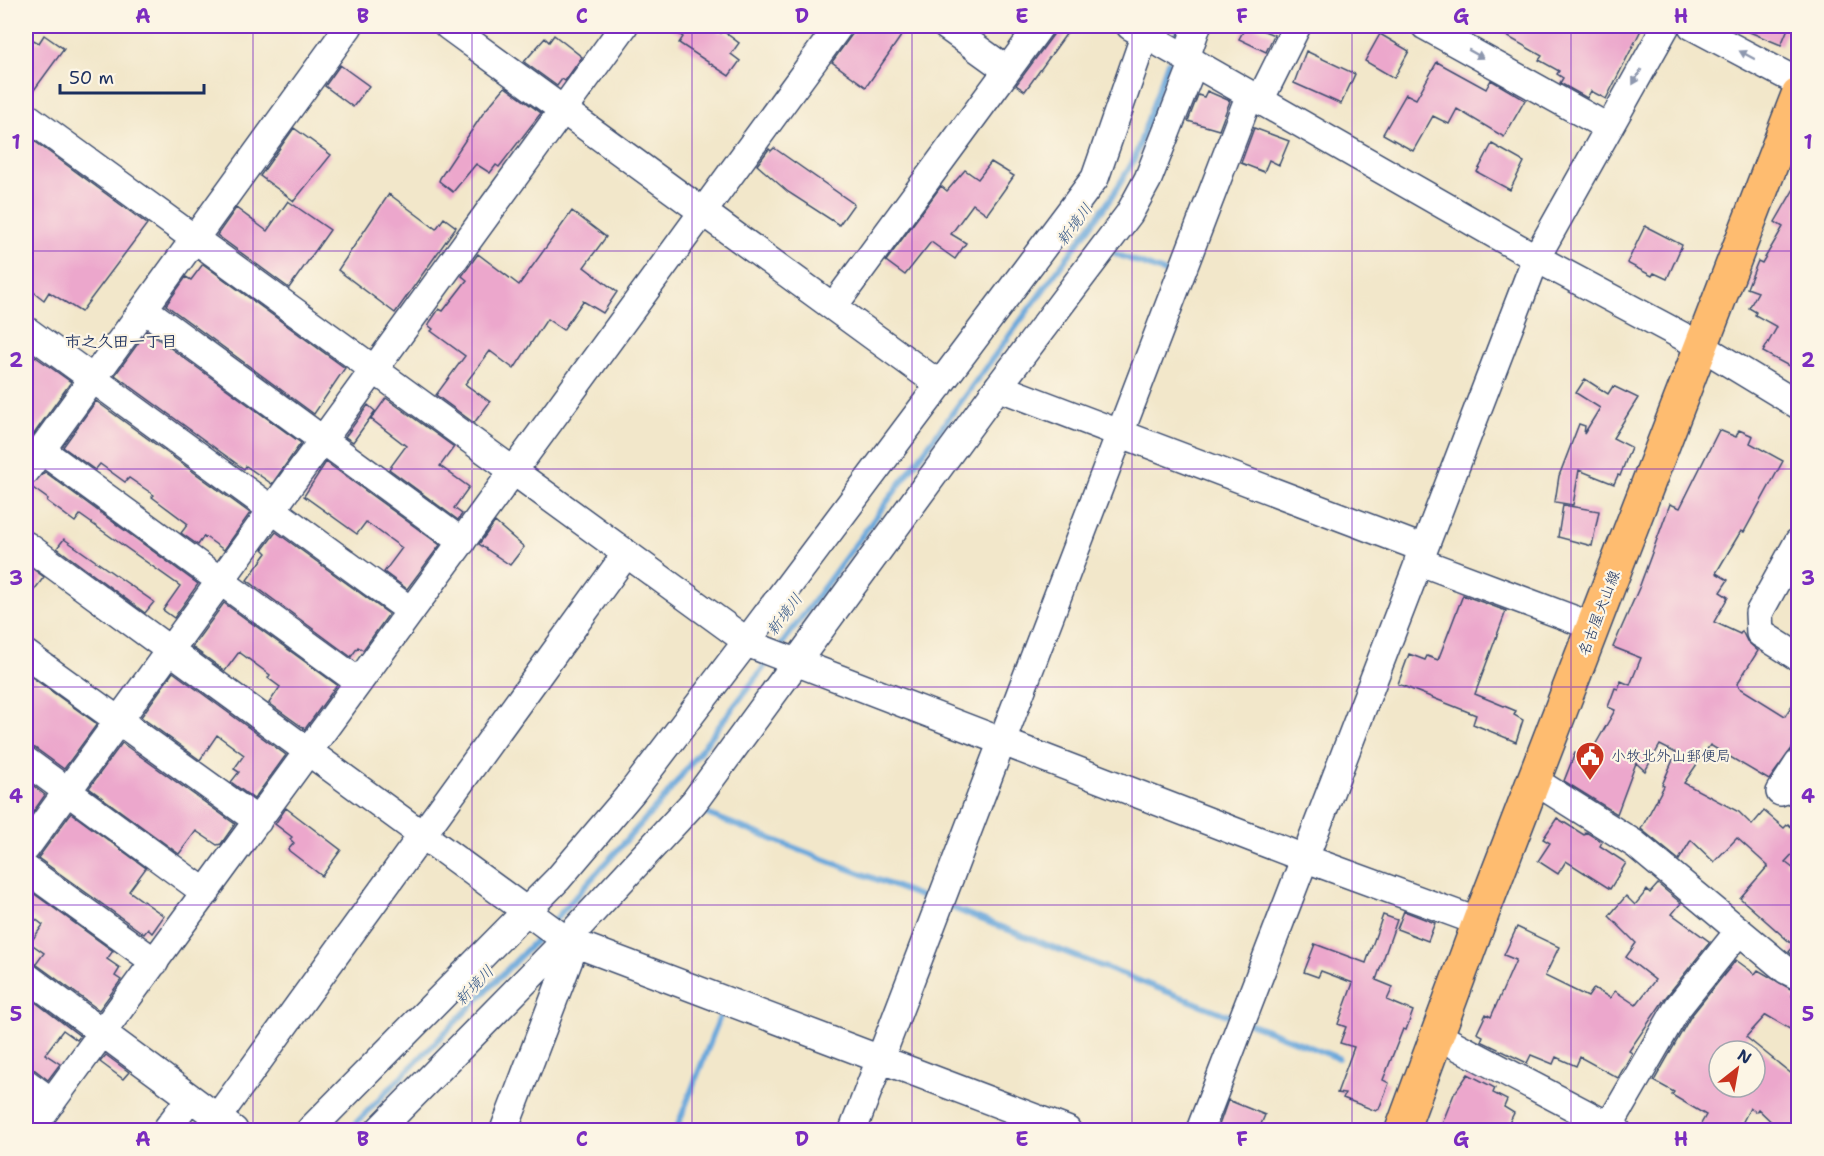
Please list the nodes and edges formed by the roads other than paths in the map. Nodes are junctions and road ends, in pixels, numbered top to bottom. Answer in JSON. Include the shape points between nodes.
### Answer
{"nodes":[{"id":1,"x":349,"y":26,"type":"edge"},
{"id":2,"x":448,"y":26,"type":"edge"},
{"id":3,"x":624,"y":26,"type":"edge"},
{"id":4,"x":839,"y":26,"type":"edge"},
{"id":5,"x":946,"y":26,"type":"edge"},
{"id":6,"x":1040,"y":26,"type":"edge"},
{"id":7,"x":1197,"y":26,"type":"edge"},
{"id":8,"x":1297,"y":26,"type":"edge"},
{"id":9,"x":1425,"y":26,"type":"edge"},
{"id":10,"x":1666,"y":26,"type":"edge"},
{"id":11,"x":1692,"y":26,"type":"edge"},
{"id":12,"x":1149,"y":32,"type":"edge"},
{"id":13,"x":1190,"y":60,"type":"junction"},
{"id":14,"x":1007,"y":70,"type":"junction"},
{"id":15,"x":1798,"y":82,"type":"edge"},
{"id":16,"x":1798,"y":95,"type":"edge"},
{"id":17,"x":1255,"y":97,"type":"junction"},
{"id":18,"x":562,"y":110,"type":"junction"},
{"id":19,"x":26,"y":116,"type":"edge"},
{"id":20,"x":1610,"y":128,"type":"junction"},
{"id":21,"x":702,"y":212,"type":"junction"},
{"id":22,"x":194,"y":239,"type":"junction"},
{"id":23,"x":1536,"y":258,"type":"junction"},
{"id":24,"x":833,"y":307,"type":"junction"},
{"id":25,"x":144,"y":309,"type":"junction"},
{"id":26,"x":26,"y":330,"type":"edge"},
{"id":27,"x":1701,"y":346,"type":"junction"},
{"id":28,"x":374,"y":370,"type":"junction"},
{"id":29,"x":92,"y":379,"type":"junction"},
{"id":30,"x":940,"y":385,"type":"junction"},
{"id":31,"x":998,"y":387,"type":"junction"},
{"id":32,"x":1798,"y":405,"type":"edge"},
{"id":33,"x":1120,"y":433,"type":"junction"},
{"id":34,"x":323,"y":440,"type":"junction"},
{"id":35,"x":33,"y":460,"type":"edge"},
{"id":36,"x":513,"y":472,"type":"junction"},
{"id":37,"x":273,"y":510,"type":"junction"},
{"id":38,"x":462,"y":542,"type":"junction"},
{"id":39,"x":1798,"y":542,"type":"edge"},
{"id":40,"x":26,"y":546,"type":"edge"},
{"id":41,"x":626,"y":554,"type":"junction"},
{"id":42,"x":1420,"y":555,"type":"junction"},
{"id":43,"x":221,"y":581,"type":"junction"},
{"id":44,"x":411,"y":611,"type":"junction"},
{"id":45,"x":1594,"y":627,"type":"junction"},
{"id":46,"x":750,"y":643,"type":"junction"},
{"id":47,"x":169,"y":651,"type":"junction"},
{"id":48,"x":26,"y":654,"type":"edge"},
{"id":49,"x":1798,"y":657,"type":"edge"},
{"id":50,"x":792,"y":663,"type":"junction"},
{"id":51,"x":359,"y":682,"type":"junction"},
{"id":52,"x":119,"y":721,"type":"junction"},
{"id":53,"x":1000,"y":742,"type":"junction"},
{"id":54,"x":307,"y":753,"type":"junction"},
{"id":55,"x":26,"y":761,"type":"edge"},
{"id":56,"x":1798,"y":764,"type":"edge"},
{"id":57,"x":1535,"y":782,"type":"junction"},
{"id":58,"x":67,"y":791,"type":"junction"},
{"id":59,"x":1780,"y":792,"type":"dead end"},
{"id":60,"x":258,"y":821,"type":"junction"},
{"id":61,"x":422,"y":837,"type":"junction"},
{"id":62,"x":26,"y":848,"type":"edge"},
{"id":63,"x":1304,"y":858,"type":"junction"},
{"id":64,"x":26,"y":869,"type":"edge"},
{"id":65,"x":206,"y":893,"type":"junction"},
{"id":66,"x":528,"y":913,"type":"junction"},
{"id":67,"x":1479,"y":922,"type":"junction"},
{"id":68,"x":1739,"y":931,"type":"junction"},
{"id":69,"x":567,"y":940,"type":"junction"},
{"id":70,"x":155,"y":962,"type":"junction"},
{"id":71,"x":26,"y":976,"type":"edge"},
{"id":72,"x":1798,"y":976,"type":"edge"},
{"id":73,"x":104,"y":1033,"type":"junction"},
{"id":74,"x":1436,"y":1035,"type":"junction"},
{"id":75,"x":880,"y":1060,"type":"junction"},
{"id":76,"x":26,"y":1083,"type":"edge"},
{"id":77,"x":190,"y":1098,"type":"junction"},
{"id":78,"x":52,"y":1102,"type":"junction"},
{"id":79,"x":225,"y":1124,"type":"edge"},
{"id":80,"x":1613,"y":1128,"type":"edge"},
{"id":81,"x":31,"y":1131,"type":"edge"},
{"id":82,"x":166,"y":1131,"type":"edge"},
{"id":83,"x":310,"y":1131,"type":"edge"},
{"id":84,"x":379,"y":1131,"type":"edge"},
{"id":85,"x":504,"y":1131,"type":"edge"},
{"id":86,"x":853,"y":1131,"type":"edge"},
{"id":87,"x":1067,"y":1131,"type":"edge"},
{"id":88,"x":1200,"y":1131,"type":"edge"},
{"id":89,"x":1402,"y":1131,"type":"edge"}],
"edges":[{"from":1,"to":22,"type":"street"},
{"from":2,"to":18,"type":"street"},
{"from":3,"to":18,"type":"street"},
{"from":4,"to":21,"type":"street"},
{"from":5,"to":14,"type":"street"},
{"from":6,"to":14,"type":"street"},
{"from":7,"to":13,"type":"street"},
{"from":8,"to":17,"type":"street"},
{"from":9,"to":20,"type":"street","one_way":true},
{"from":10,"to":20,"type":"street","one_way":true},
{"from":15,"to":11,"type":"street","one_way":true},
{"from":12,"to":13,"type":"street"},
{"from":12,"to":30,"type":"street","via":[[1095,178]]},
{"from":13,"to":17,"type":"street"},
{"from":13,"to":31,"type":"street","via":[[1148,179],[1129,214]]},
{"from":14,"to":24,"type":"street"},
{"from":16,"to":27,"type":"main road","name":"名古屋犬山線"},
{"from":17,"to":23,"type":"street"},
{"from":17,"to":33,"type":"street"},
{"from":18,"to":21,"type":"street"},
{"from":18,"to":28,"type":"street"},
{"from":19,"to":22,"type":"street"},
{"from":20,"to":23,"type":"street"},
{"from":21,"to":24,"type":"street"},
{"from":21,"to":36,"type":"street"},
{"from":22,"to":25,"type":"street"},
{"from":22,"to":28,"type":"street"},
{"from":23,"to":27,"type":"street"},
{"from":23,"to":42,"type":"street"},
{"from":24,"to":30,"type":"street"},
{"from":25,"to":29,"type":"street"},
{"from":25,"to":34,"type":"street"},
{"from":26,"to":29,"type":"street"},
{"from":27,"to":32,"type":"street"},
{"from":27,"to":45,"type":"main road","name":"名古屋犬山線"},
{"from":28,"to":34,"type":"street"},
{"from":28,"to":36,"type":"street"},
{"from":29,"to":35,"type":"street"},
{"from":29,"to":37,"type":"street"},
{"from":30,"to":46,"type":"street"},
{"from":31,"to":33,"type":"street"},
{"from":31,"to":50,"type":"street"},
{"from":33,"to":42,"type":"street"},
{"from":33,"to":53,"type":"street"},
{"from":34,"to":37,"type":"street"},
{"from":34,"to":38,"type":"street"},
{"from":35,"to":43,"type":"street"},
{"from":36,"to":38,"type":"street"},
{"from":36,"to":41,"type":"street"},
{"from":37,"to":43,"type":"street"},
{"from":37,"to":44,"type":"street"},
{"from":38,"to":44,"type":"street"},
{"from":39,"to":49,"type":"street","via":[[1758,613],[1760,633]]},
{"from":40,"to":47,"type":"street"},
{"from":41,"to":46,"type":"street"},
{"from":41,"to":61,"type":"street"},
{"from":42,"to":45,"type":"street"},
{"from":42,"to":63,"type":"street"},
{"from":43,"to":47,"type":"street"},
{"from":43,"to":51,"type":"street"},
{"from":44,"to":51,"type":"street"},
{"from":45,"to":57,"type":"main road","name":"名古屋犬山線"},
{"from":46,"to":50,"type":"street"},
{"from":46,"to":66,"type":"street","via":[[632,792]]},
{"from":47,"to":52,"type":"street"},
{"from":47,"to":54,"type":"street"},
{"from":48,"to":52,"type":"street"},
{"from":50,"to":53,"type":"street"},
{"from":50,"to":69,"type":"street","via":[[694,802]]},
{"from":51,"to":54,"type":"street"},
{"from":52,"to":58,"type":"street"},
{"from":52,"to":60,"type":"street"},
{"from":53,"to":63,"type":"street"},
{"from":53,"to":75,"type":"street"},
{"from":54,"to":60,"type":"street"},
{"from":54,"to":61,"type":"street"},
{"from":55,"to":58,"type":"street"},
{"from":56,"to":59,"type":"street"},
{"from":57,"to":67,"type":"main road","name":"名古屋犬山線"},
{"from":57,"to":68,"type":"street","via":[[1635,844]]},
{"from":58,"to":62,"type":"street"},
{"from":58,"to":65,"type":"street"},
{"from":60,"to":65,"type":"street"},
{"from":61,"to":66,"type":"street"},
{"from":61,"to":79,"type":"street"},
{"from":63,"to":67,"type":"street"},
{"from":63,"to":88,"type":"street"},
{"from":64,"to":70,"type":"street"},
{"from":65,"to":70,"type":"street"},
{"from":66,"to":69,"type":"street"},
{"from":66,"to":83,"type":"street"},
{"from":67,"to":74,"type":"main road","name":"名古屋犬山線"},
{"from":68,"to":72,"type":"street"},
{"from":68,"to":80,"type":"street","via":[[1678,1007]]},
{"from":69,"to":75,"type":"street"},
{"from":69,"to":84,"type":"street"},
{"from":69,"to":85,"type":"street"},
{"from":70,"to":73,"type":"street"},
{"from":71,"to":73,"type":"street"},
{"from":73,"to":77,"type":"street"},
{"from":73,"to":78,"type":"street"},
{"from":74,"to":80,"type":"street"},
{"from":74,"to":89,"type":"main road","name":"名古屋犬山線"},
{"from":75,"to":86,"type":"street"},
{"from":75,"to":87,"type":"street"},
{"from":76,"to":78,"type":"street"},
{"from":77,"to":79,"type":"street"},
{"from":77,"to":82,"type":"street"},
{"from":78,"to":81,"type":"street"}]}
